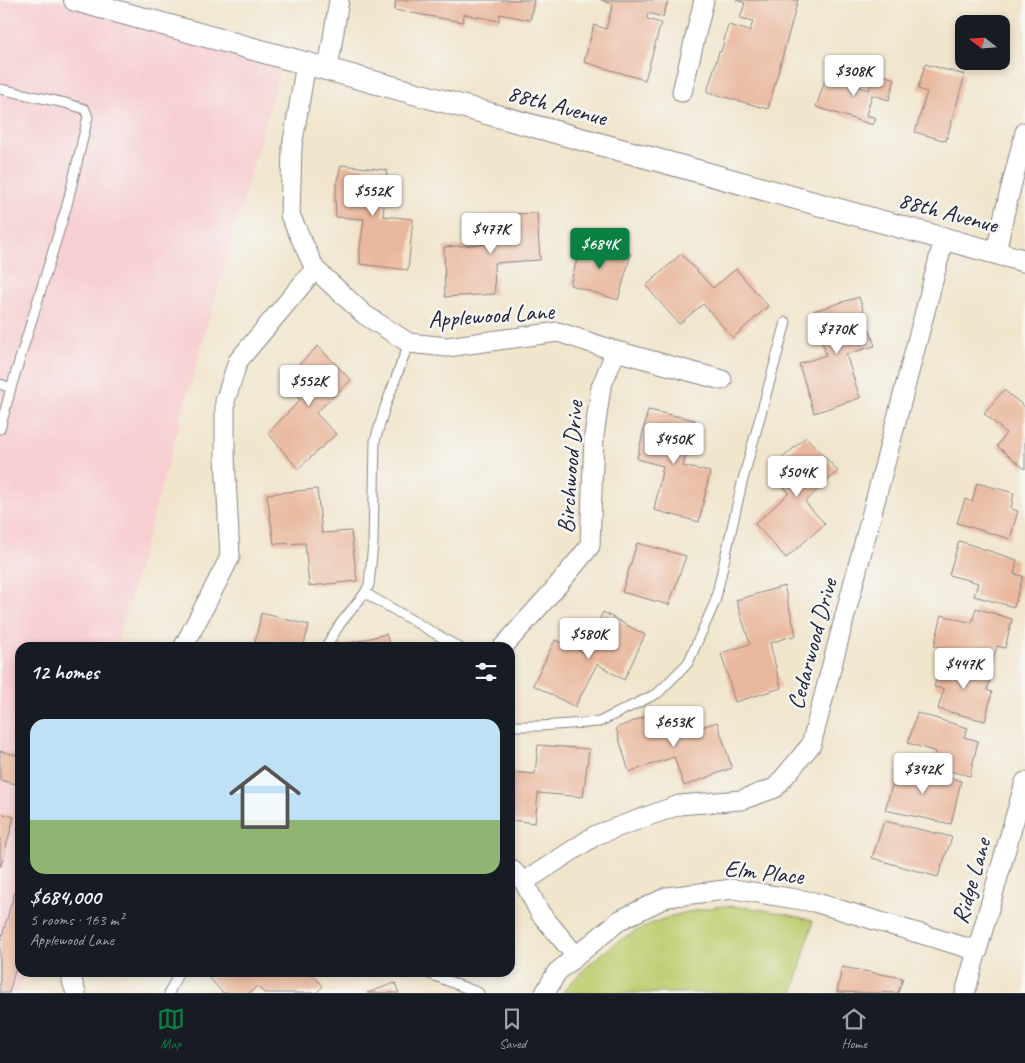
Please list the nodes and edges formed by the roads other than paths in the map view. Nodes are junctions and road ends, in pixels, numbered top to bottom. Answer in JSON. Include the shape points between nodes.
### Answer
{"nodes":[{"id":1,"x":76,"y":0,"type":"edge"},
{"id":2,"x":339,"y":0,"type":"edge"},
{"id":3,"x":704,"y":0,"type":"edge"},
{"id":4,"x":306,"y":63,"type":"junction"},
{"id":5,"x":328,"y":69,"type":"junction"},
{"id":6,"x":0,"y":89,"type":"edge"},
{"id":7,"x":682,"y":92,"type":"dead end"},
{"id":8,"x":1025,"y":132,"type":"edge"},
{"id":9,"x":944,"y":239,"type":"junction"},
{"id":10,"x":996,"y":253,"type":"junction"},
{"id":11,"x":1025,"y":261,"type":"edge"},
{"id":12,"x":315,"y":268,"type":"junction"},
{"id":13,"x":786,"y":322,"type":"dead end"},
{"id":14,"x":409,"y":344,"type":"junction"},
{"id":15,"x":616,"y":351,"type":"junction"},
{"id":16,"x":722,"y":380,"type":"dead end"},
{"id":17,"x":0,"y":384,"type":"edge"},
{"id":18,"x":11,"y":388,"type":"junction"},
{"id":19,"x":0,"y":428,"type":"edge"},
{"id":20,"x":365,"y":593,"type":"junction"},
{"id":21,"x":186,"y":642,"type":"edge"},
{"id":22,"x":329,"y":642,"type":"edge"},
{"id":23,"x":450,"y":642,"type":"edge"},
{"id":24,"x":507,"y":642,"type":"edge"},
{"id":25,"x":515,"y":726,"type":"edge"},
{"id":26,"x":1025,"y":782,"type":"edge"},
{"id":27,"x":1018,"y":832,"type":"edge"},
{"id":28,"x":515,"y":873,"type":"edge"},
{"id":29,"x":524,"y":882,"type":"junction"},
{"id":30,"x":978,"y":951,"type":"junction"},
{"id":31,"x":576,"y":956,"type":"junction"},
{"id":32,"x":73,"y":977,"type":"edge"},
{"id":33,"x":177,"y":977,"type":"edge"},
{"id":34,"x":439,"y":977,"type":"edge"},
{"id":35,"x":76,"y":993,"type":"edge"},
{"id":36,"x":169,"y":993,"type":"edge"},
{"id":37,"x":480,"y":993,"type":"edge"},
{"id":38,"x":545,"y":993,"type":"edge"},
{"id":39,"x":965,"y":993,"type":"edge"}],
"edges":[{"from":1,"to":4,"type":"street","name":"88th Avenue"},
{"from":2,"to":5,"type":"street"},
{"from":3,"to":7,"type":"street"},
{"from":4,"to":5,"type":"street","name":"88th Avenue"},
{"from":4,"to":12,"type":"street","name":"Applewood Lane","via":[[292,147],[290,215]]},
{"from":5,"to":9,"type":"street","name":"88th Avenue"},
{"from":6,"to":18,"type":"lane","via":[[85,109],[88,117],[67,205]]},
{"from":8,"to":10,"type":"street"},
{"from":9,"to":10,"type":"street","name":"88th Avenue"},
{"from":9,"to":29,"type":"street","name":"Cedarwood Drive","via":[[811,745],[775,788],[741,800],[679,805],[596,835]]},
{"from":10,"to":11,"type":"street","name":"88th Avenue"},
{"from":12,"to":14,"type":"street","name":"Applewood Lane","via":[[365,315]]},
{"from":12,"to":21,"type":"street","via":[[238,361],[225,401],[230,557]]},
{"from":13,"to":25,"type":"lane","via":[[742,483],[715,602],[688,663],[658,693],[599,722]]},
{"from":14,"to":15,"type":"street","name":"Applewood Lane","via":[[448,347],[558,332]]},
{"from":14,"to":20,"type":"lane","via":[[375,441],[372,544],[369,585]]},
{"from":15,"to":16,"type":"street","name":"Applewood Lane"},
{"from":15,"to":24,"type":"street","name":"Birchwood Drive","via":[[601,388],[594,436],[590,546]]},
{"from":17,"to":18,"type":"lane"},
{"from":18,"to":19,"type":"lane"},
{"from":20,"to":22,"type":"lane"},
{"from":20,"to":23,"type":"lane"},
{"from":26,"to":27,"type":"street","name":"Ridge Lane"},
{"from":27,"to":30,"type":"street","name":"Ridge Lane"},
{"from":28,"to":29,"type":"street"},
{"from":29,"to":31,"type":"street","via":[[540,913]]},
{"from":30,"to":31,"type":"street","name":"Elm Place","via":[[814,902],[733,889],[667,897],[620,920]]},
{"from":30,"to":39,"type":"street","name":"Ridge Lane"},
{"from":31,"to":38,"type":"street","name":"Elm Place","via":[[557,972]]},
{"from":32,"to":35,"type":"street"},
{"from":33,"to":36,"type":"lane"},
{"from":34,"to":37,"type":"lane"}]}
